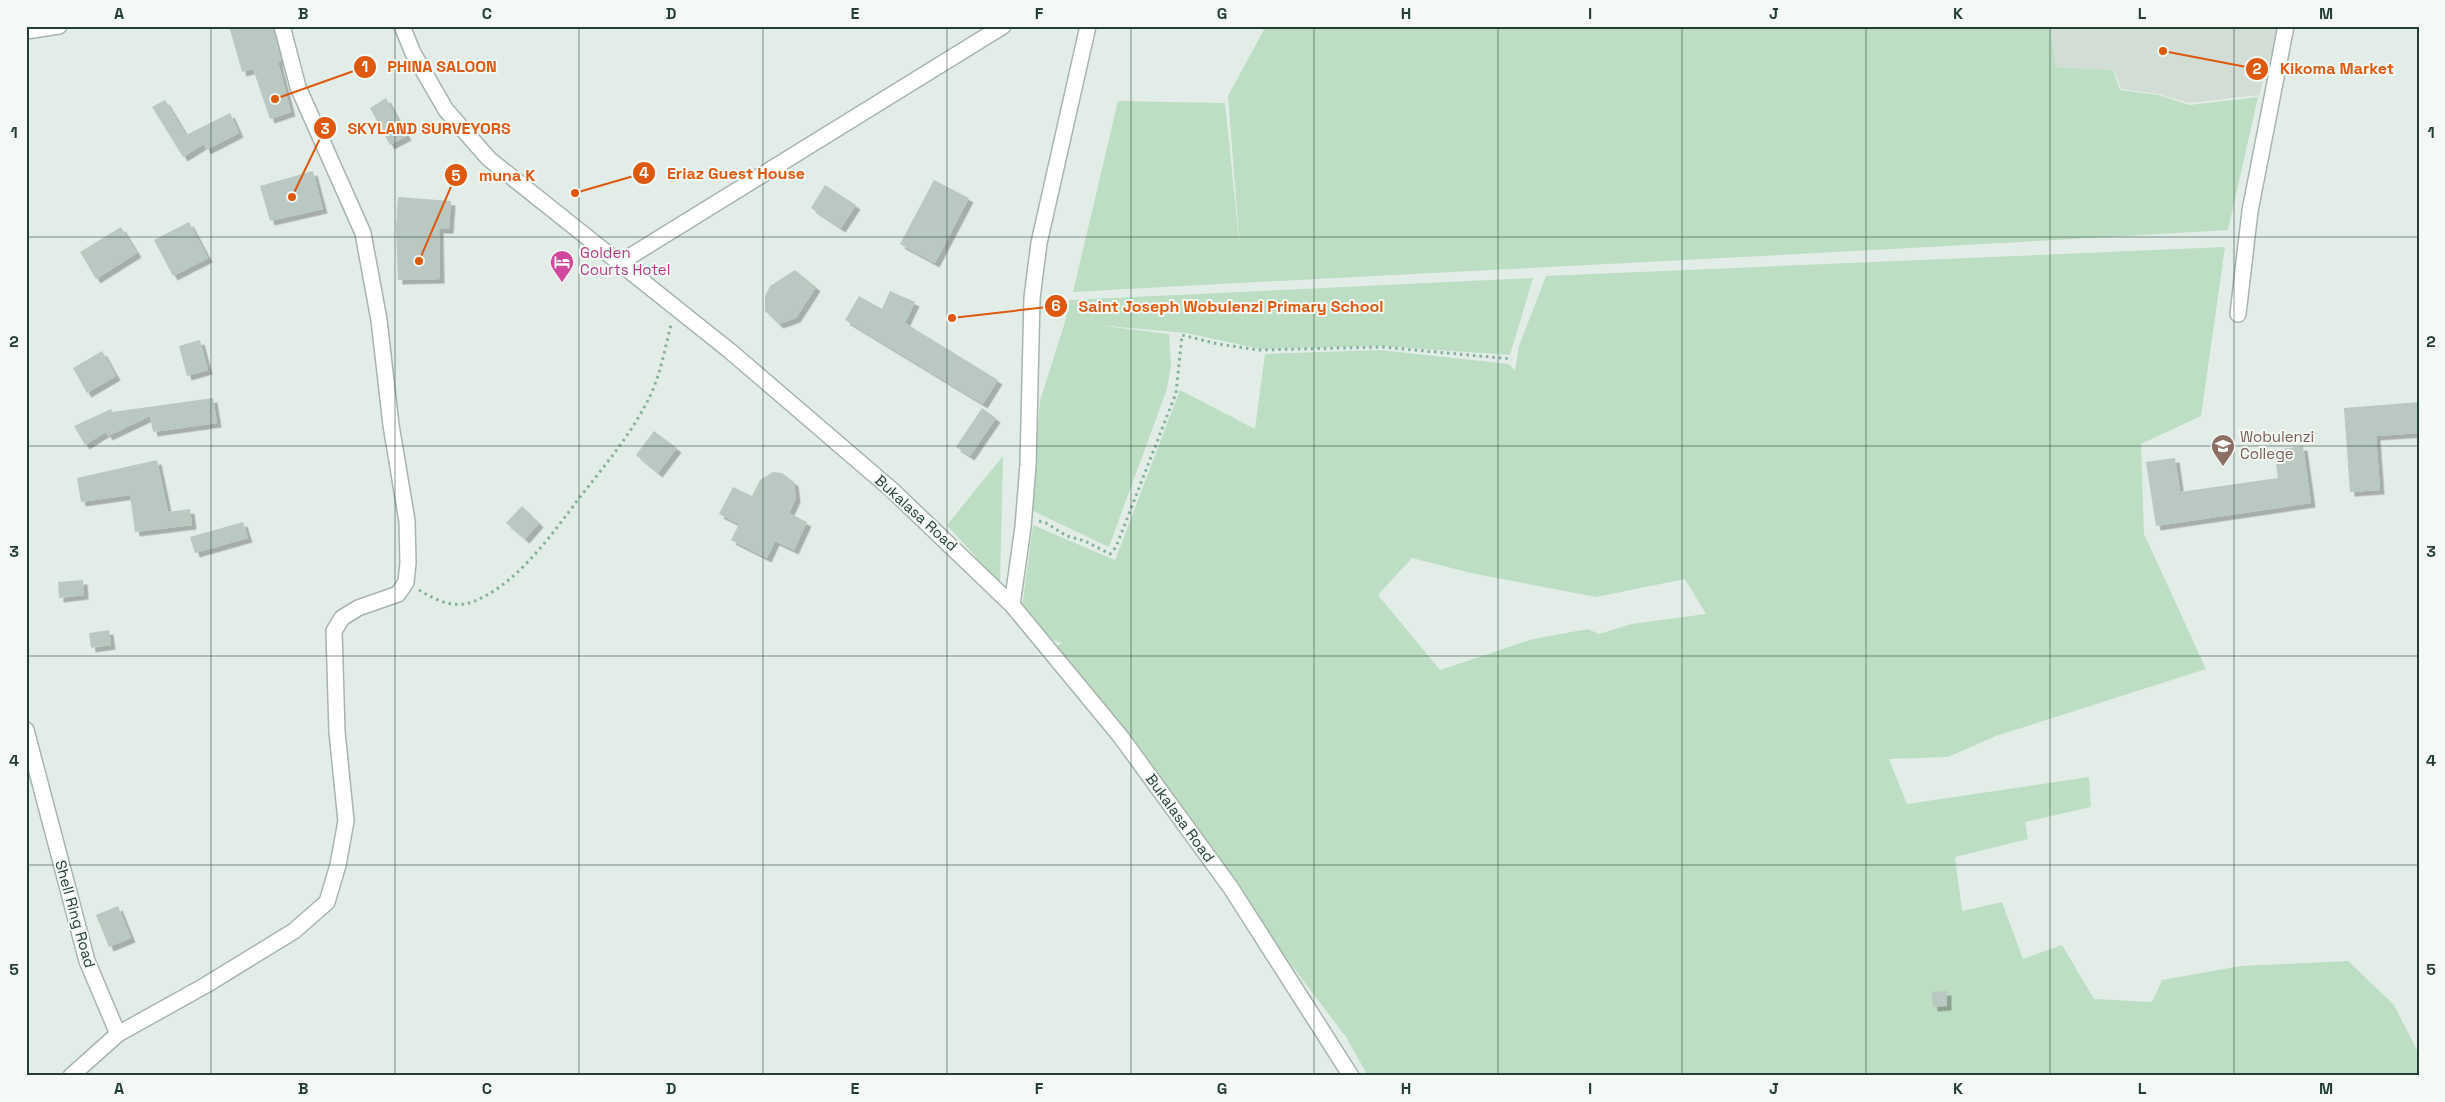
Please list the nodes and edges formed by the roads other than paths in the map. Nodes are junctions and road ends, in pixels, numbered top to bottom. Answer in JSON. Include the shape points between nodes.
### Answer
{"nodes":[{"id":1,"x":59,"y":26,"type":"edge"},
{"id":2,"x":282,"y":26,"type":"edge"},
{"id":3,"x":402,"y":26,"type":"edge"},
{"id":4,"x":1003,"y":26,"type":"edge"},
{"id":5,"x":1088,"y":26,"type":"edge"},
{"id":6,"x":2286,"y":26,"type":"edge"},
{"id":7,"x":26,"y":31,"type":"edge"},
{"id":8,"x":621,"y":262,"type":"junction"},
{"id":9,"x":2238,"y":314,"type":"dead end"},
{"id":10,"x":1012,"y":605,"type":"junction"},
{"id":11,"x":26,"y":730,"type":"edge"},
{"id":12,"x":118,"y":1034,"type":"junction"},
{"id":13,"x":71,"y":1076,"type":"edge"},
{"id":14,"x":1351,"y":1076,"type":"edge"}],
"edges":[{"from":1,"to":7,"type":"street"},
{"from":2,"to":12,"type":"street","via":[[298,87],[363,233],[379,320],[407,521],[406,582],[398,594],[358,608],[342,618],[334,631],[337,732],[346,821],[327,902],[294,931]]},
{"from":3,"to":8,"type":"street","name":"Bukalasa Road","via":[[413,53],[446,110],[489,160]]},
{"from":4,"to":8,"type":"street"},
{"from":5,"to":10,"type":"street","via":[[1039,243],[1032,298],[1028,465]]},
{"from":6,"to":9,"type":"street","via":[[2250,212]]},
{"from":8,"to":10,"type":"street","name":"Bukalasa Road","via":[[892,490]]},
{"from":10,"to":14,"type":"street","name":"Bukalasa Road","via":[[1121,737],[1231,888]]},
{"from":11,"to":12,"type":"street","name":"Shell Ring Road","via":[[87,961]]},
{"from":12,"to":13,"type":"street"}]}
